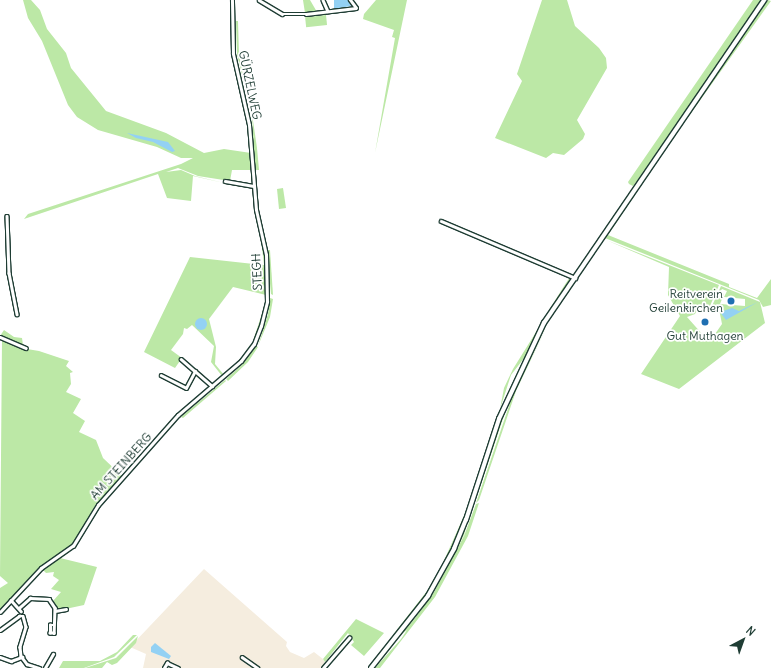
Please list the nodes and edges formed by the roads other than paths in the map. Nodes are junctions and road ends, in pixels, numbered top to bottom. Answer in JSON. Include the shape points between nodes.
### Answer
{"nodes":[{"id":1,"x":232,"y":0,"type":"edge"},
{"id":2,"x":259,"y":0,"type":"edge"},
{"id":3,"x":322,"y":0,"type":"edge"},
{"id":4,"x":350,"y":0,"type":"edge"},
{"id":5,"x":764,"y":0,"type":"edge"},
{"id":6,"x":328,"y":10,"type":"junction"},
{"id":7,"x":252,"y":150,"type":"joint"},
{"id":8,"x":224,"y":181,"type":"dead end"},
{"id":9,"x":254,"y":186,"type":"junction"},
{"id":10,"x":7,"y":216,"type":"dead end"},
{"id":11,"x":441,"y":221,"type":"dead end"},
{"id":12,"x":575,"y":278,"type":"junction"},
{"id":13,"x":17,"y":314,"type":"dead end"},
{"id":14,"x":0,"y":337,"type":"edge"},
{"id":15,"x":26,"y":348,"type":"dead end"},
{"id":16,"x":246,"y":354,"type":"joint"},
{"id":17,"x":181,"y":358,"type":"dead end"},
{"id":18,"x":195,"y":371,"type":"junction"},
{"id":19,"x":161,"y":375,"type":"dead end"},
{"id":20,"x":212,"y":386,"type":"junction"},
{"id":21,"x":11,"y":600,"type":"junction"},
{"id":22,"x":19,"y":608,"type":"junction"},
{"id":23,"x":66,"y":609,"type":"dead end"},
{"id":24,"x":21,"y":611,"type":"dead end"},
{"id":25,"x":55,"y":611,"type":"junction"},
{"id":26,"x":0,"y":612,"type":"edge"},
{"id":27,"x":54,"y":625,"type":"dead end"},
{"id":28,"x":0,"y":630,"type":"edge"},
{"id":29,"x":349,"y":638,"type":"dead end"},
{"id":30,"x":53,"y":654,"type":"dead end"},
{"id":31,"x":0,"y":657,"type":"edge"},
{"id":32,"x":242,"y":657,"type":"dead end"},
{"id":33,"x":22,"y":658,"type":"junction"},
{"id":34,"x":39,"y":668,"type":"edge"},
{"id":35,"x":45,"y":668,"type":"edge"},
{"id":36,"x":164,"y":668,"type":"edge"},
{"id":37,"x":178,"y":668,"type":"edge"},
{"id":38,"x":258,"y":668,"type":"edge"},
{"id":39,"x":323,"y":668,"type":"edge"},
{"id":40,"x":371,"y":668,"type":"edge"}],
"edges":[{"from":1,"to":7,"type":"street","name":"GÜRZELWEG","via":[[233,54]]},
{"from":2,"to":6,"type":"street","via":[[282,14],[323,13]]},
{"from":3,"to":6,"type":"street"},
{"from":4,"to":6,"type":"street","via":[[356,8]]},
{"from":5,"to":12,"type":"main road"},
{"from":7,"to":9,"type":"street","name":"STEGH"},
{"from":8,"to":9,"type":"street"},
{"from":9,"to":16,"type":"street","name":"STEGH","via":[[256,214],[266,255],[268,287],[264,318]]},
{"from":10,"to":13,"type":"street","via":[[9,273]]},
{"from":11,"to":12,"type":"street"},
{"from":12,"to":40,"type":"main road","via":[[544,323],[516,380],[497,425],[463,529],[450,557],[424,601]]},
{"from":14,"to":15,"type":"street"},
{"from":16,"to":20,"type":"street","name":"AM STEINBERG"},
{"from":17,"to":18,"type":"street"},
{"from":18,"to":19,"type":"street","via":[[186,388]]},
{"from":18,"to":20,"type":"street"},
{"from":20,"to":21,"type":"street","name":"AM STEINBERG","via":[[178,415],[98,504],[73,546],[41,568]]},
{"from":21,"to":22,"type":"street"},
{"from":21,"to":26,"type":"street","name":"AM STEINBERG"},
{"from":22,"to":24,"type":"street"},
{"from":22,"to":25,"type":"street","via":[[30,598],[38,598],[52,601]]},
{"from":23,"to":25,"type":"street"},
{"from":25,"to":27,"type":"street"},
{"from":28,"to":33,"type":"street","via":[[19,616],[23,616],[26,627],[20,647]]},
{"from":29,"to":39,"type":"street"},
{"from":30,"to":35,"type":"street"},
{"from":31,"to":33,"type":"street","via":[[11,660]]},
{"from":32,"to":38,"type":"street"},
{"from":33,"to":34,"type":"street","via":[[30,666]]},
{"from":36,"to":37,"type":"street","via":[[167,663]]}]}
